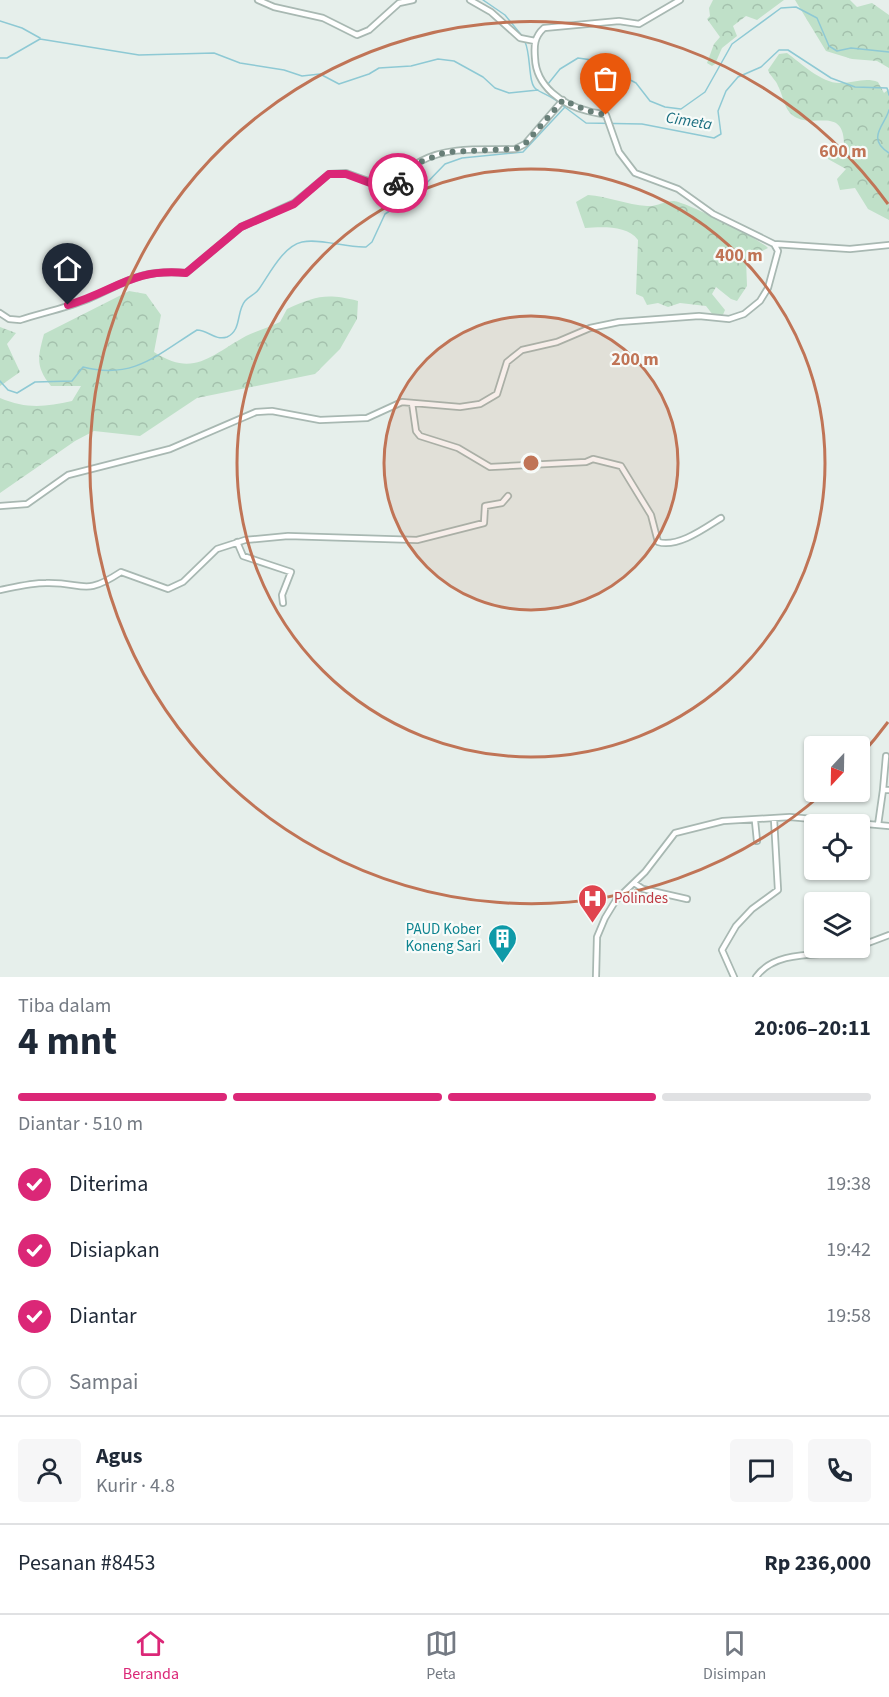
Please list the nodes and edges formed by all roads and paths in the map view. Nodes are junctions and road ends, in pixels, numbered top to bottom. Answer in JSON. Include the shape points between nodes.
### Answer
{"nodes":[{"id":1,"x":258,"y":0,"type":"edge"},
{"id":2,"x":413,"y":0,"type":"edge"},
{"id":3,"x":470,"y":0,"type":"edge"},
{"id":4,"x":680,"y":0,"type":"edge"},
{"id":5,"x":535,"y":41,"type":"junction"},
{"id":6,"x":561,"y":103,"type":"junction"},
{"id":7,"x":774,"y":244,"type":"junction"},
{"id":8,"x":889,"y":245,"type":"edge"},
{"id":9,"x":0,"y":313,"type":"edge"},
{"id":10,"x":412,"y":403,"type":"junction"},
{"id":11,"x":508,"y":496,"type":"dead end"},
{"id":12,"x":0,"y":506,"type":"edge"},
{"id":13,"x":721,"y":518,"type":"dead end"},
{"id":14,"x":237,"y":542,"type":"junction"},
{"id":15,"x":0,"y":590,"type":"edge"},
{"id":16,"x":283,"y":603,"type":"dead end"},
{"id":17,"x":886,"y":756,"type":"dead end"},
{"id":18,"x":883,"y":790,"type":"junction"},
{"id":19,"x":889,"y":790,"type":"edge"},
{"id":20,"x":774,"y":819,"type":"junction"},
{"id":21,"x":754,"y":821,"type":"junction"},
{"id":22,"x":878,"y":825,"type":"junction"},
{"id":23,"x":889,"y":826,"type":"edge"},
{"id":24,"x":758,"y":842,"type":"dead end"},
{"id":25,"x":634,"y":883,"type":"junction"},
{"id":26,"x":687,"y":899,"type":"dead end"},
{"id":27,"x":889,"y":935,"type":"edge"},
{"id":28,"x":870,"y":942,"type":"edge"},
{"id":29,"x":804,"y":957,"type":"edge"},
{"id":30,"x":596,"y":977,"type":"edge"},
{"id":31,"x":734,"y":977,"type":"edge"},
{"id":32,"x":756,"y":977,"type":"edge"}],
"edges":[{"from":1,"to":2,"type":"street","via":[[323,18],[357,35],[369,30],[399,3]]},
{"from":3,"to":5,"type":"street","via":[[524,39]]},
{"from":4,"to":5,"type":"street","via":[[639,24],[619,21],[544,28]]},
{"from":5,"to":6,"type":"street","via":[[536,71],[541,83]]},
{"from":6,"to":7,"type":"street","via":[[606,114],[619,152],[641,177],[678,189],[713,214]]},
{"from":6,"to":9,"type":"street","via":[[525,144],[515,149],[446,152],[412,167],[388,188],[346,174],[329,174],[294,204],[241,227],[186,273],[162,271],[134,276],[86,300],[20,320]]},
{"from":7,"to":8,"type":"street","via":[[850,249]]},
{"from":7,"to":10,"type":"street","via":[[777,259],[768,288],[753,308],[736,317],[637,319],[590,328],[515,353],[506,366],[497,394],[477,405]]},
{"from":10,"to":12,"type":"street","via":[[402,402],[367,418],[320,420],[256,412],[170,449],[68,475],[27,504]]},
{"from":10,"to":13,"type":"street","via":[[420,436],[458,448],[490,467],[593,459],[621,466],[651,515],[658,542],[684,538]]},
{"from":11,"to":14,"type":"street","via":[[502,503],[485,506],[484,523],[417,540],[274,536]]},
{"from":14,"to":15,"type":"street","via":[[217,549],[183,582],[168,589],[121,572],[83,589],[43,583]]},
{"from":14,"to":16,"type":"street","via":[[241,555],[291,572]]},
{"from":17,"to":18,"type":"street"},
{"from":18,"to":19,"type":"street"},
{"from":18,"to":22,"type":"street"},
{"from":20,"to":21,"type":"street"},
{"from":20,"to":22,"type":"street","via":[[810,818]]},
{"from":20,"to":31,"type":"street","via":[[778,890],[752,909],[725,943],[722,950]]},
{"from":21,"to":24,"type":"street"},
{"from":21,"to":25,"type":"street","via":[[723,821],[675,833]]},
{"from":22,"to":23,"type":"street"},
{"from":25,"to":26,"type":"street"},
{"from":25,"to":30,"type":"street","via":[[616,900],[598,934]]},
{"from":27,"to":28,"type":"street"},
{"from":29,"to":32,"type":"street","via":[[784,959]]}]}
